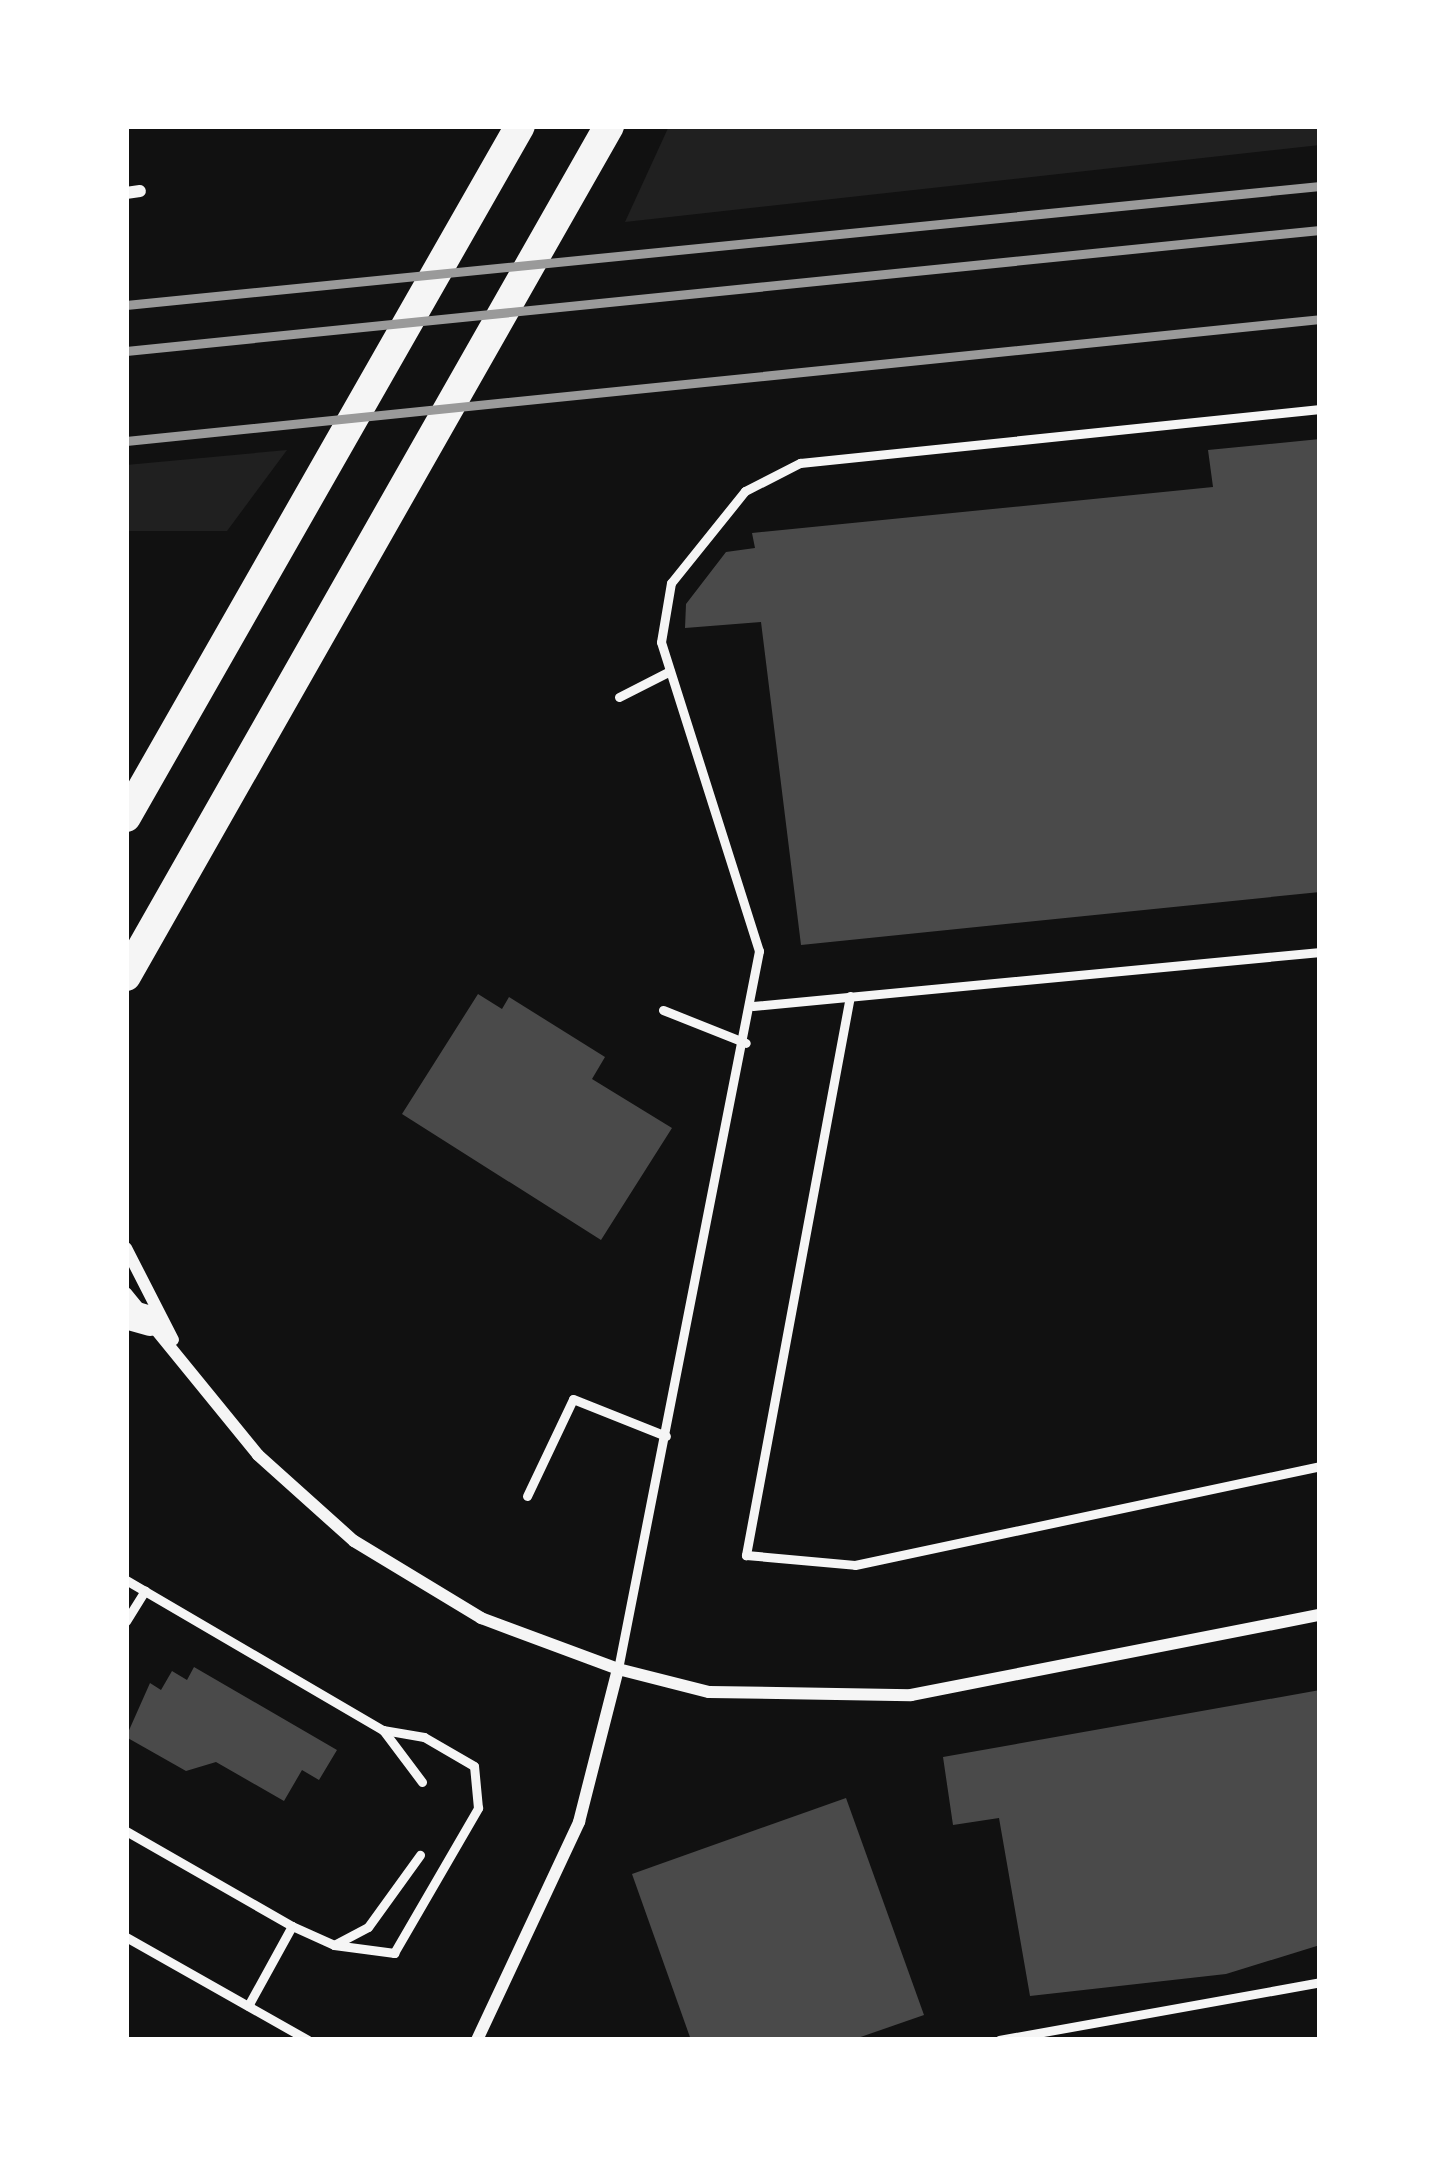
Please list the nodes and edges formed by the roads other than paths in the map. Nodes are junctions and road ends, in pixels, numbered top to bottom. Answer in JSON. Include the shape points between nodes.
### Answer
{"nodes":[{"id":1,"x":609,"y":126,"type":"edge"},
{"id":2,"x":518,"y":129,"type":"edge"},
{"id":3,"x":1320,"y":410,"type":"edge"},
{"id":4,"x":670,"y":671,"type":"junction"},
{"id":5,"x":619,"y":697,"type":"dead end"},
{"id":6,"x":126,"y":817,"type":"edge"},
{"id":7,"x":1320,"y":952,"type":"edge"},
{"id":8,"x":126,"y":976,"type":"edge"},
{"id":9,"x":850,"y":997,"type":"junction"},
{"id":10,"x":753,"y":1006,"type":"junction"},
{"id":11,"x":663,"y":1010,"type":"dead end"},
{"id":12,"x":746,"y":1043,"type":"junction"},
{"id":13,"x":126,"y":1248,"type":"edge"},
{"id":14,"x":126,"y":1293,"type":"edge"},
{"id":15,"x":138,"y":1317,"type":"edge"},
{"id":16,"x":181,"y":1357,"type":"junction"},
{"id":17,"x":666,"y":1436,"type":"junction"},
{"id":18,"x":1320,"y":1466,"type":"edge"},
{"id":19,"x":526,"y":1496,"type":"dead end"},
{"id":20,"x":126,"y":1580,"type":"edge"},
{"id":21,"x":145,"y":1590,"type":"junction"},
{"id":22,"x":1320,"y":1615,"type":"edge"},
{"id":23,"x":126,"y":1621,"type":"edge"},
{"id":24,"x":619,"y":1669,"type":"junction"},
{"id":25,"x":383,"y":1730,"type":"junction"},
{"id":26,"x":422,"y":1782,"type":"dead end"},
{"id":27,"x":126,"y":1831,"type":"edge"},
{"id":28,"x":420,"y":1855,"type":"dead end"},
{"id":29,"x":292,"y":1926,"type":"junction"},
{"id":30,"x":126,"y":1937,"type":"edge"},
{"id":31,"x":334,"y":1945,"type":"junction"},
{"id":32,"x":1320,"y":1982,"type":"edge"},
{"id":33,"x":248,"y":2006,"type":"junction"},
{"id":34,"x":306,"y":2040,"type":"edge"},
{"id":35,"x":477,"y":2040,"type":"edge"},
{"id":36,"x":999,"y":2040,"type":"edge"}],
"edges":[{"from":1,"to":8,"type":"main road"},
{"from":2,"to":6,"type":"main road"},
{"from":3,"to":4,"type":"lane","via":[[800,464],[745,490],[671,583],[661,610]]},
{"from":4,"to":5,"type":"lane"},
{"from":4,"to":10,"type":"lane","via":[[759,951]]},
{"from":7,"to":9,"type":"lane"},
{"from":9,"to":10,"type":"lane"},
{"from":9,"to":18,"type":"lane","via":[[746,1555],[855,1565]]},
{"from":10,"to":12,"type":"lane"},
{"from":11,"to":12,"type":"lane"},
{"from":12,"to":17,"type":"lane"},
{"from":13,"to":16,"type":"street"},
{"from":14,"to":15,"type":"street"},
{"from":15,"to":16,"type":"street"},
{"from":16,"to":24,"type":"street","via":[[258,1455],[354,1541],[482,1618]]},
{"from":17,"to":19,"type":"lane","via":[[573,1399]]},
{"from":17,"to":24,"type":"lane"},
{"from":20,"to":21,"type":"lane"},
{"from":21,"to":23,"type":"lane"},
{"from":21,"to":25,"type":"lane"},
{"from":22,"to":24,"type":"street","via":[[911,1695],[710,1692]]},
{"from":24,"to":35,"type":"street","via":[[579,1822]]},
{"from":25,"to":26,"type":"lane"},
{"from":25,"to":31,"type":"lane","via":[[424,1737],[474,1766],[478,1808],[394,1953]]},
{"from":27,"to":29,"type":"lane"},
{"from":28,"to":31,"type":"lane","via":[[368,1927]]},
{"from":29,"to":31,"type":"lane"},
{"from":29,"to":33,"type":"lane"},
{"from":30,"to":33,"type":"lane"},
{"from":32,"to":36,"type":"lane"},
{"from":33,"to":34,"type":"lane"}]}
